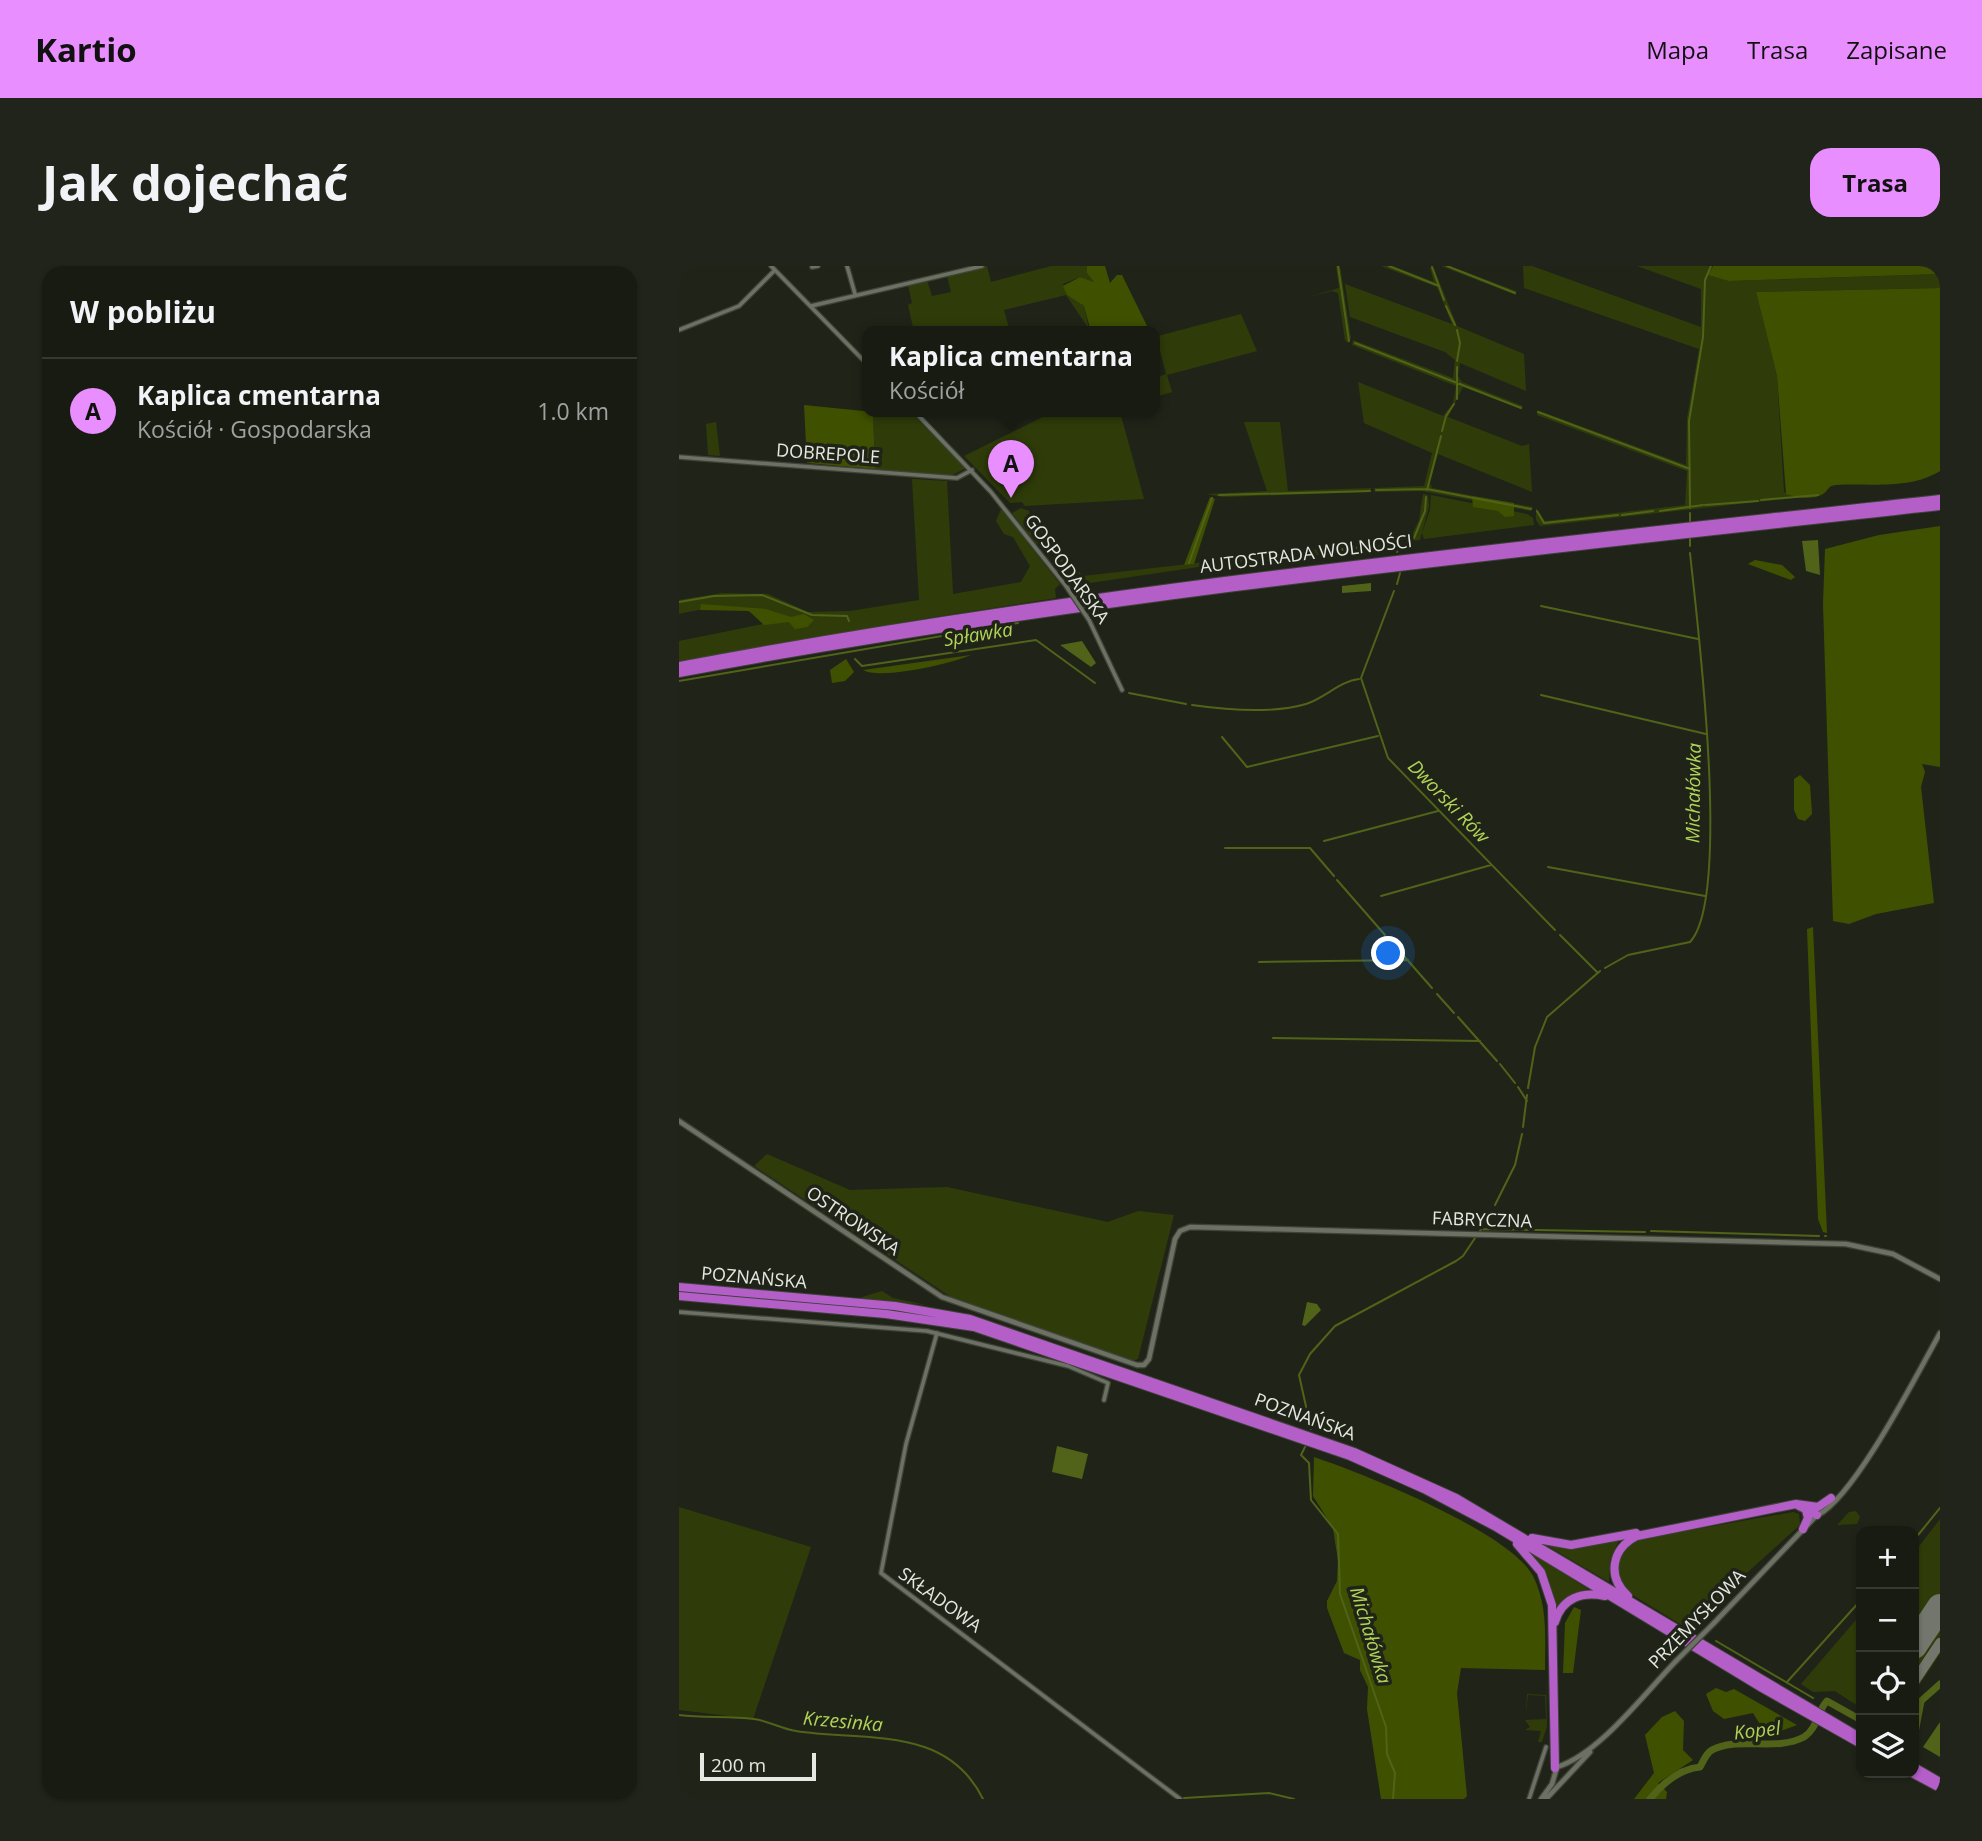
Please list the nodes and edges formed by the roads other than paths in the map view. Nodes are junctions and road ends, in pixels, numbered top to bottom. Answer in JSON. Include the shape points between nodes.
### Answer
{"nodes":[{"id":1,"x":685,"y":266,"type":"edge"},
{"id":2,"x":771,"y":266,"type":"edge"},
{"id":3,"x":818,"y":266,"type":"edge"},
{"id":4,"x":847,"y":266,"type":"edge"},
{"id":5,"x":982,"y":266,"type":"edge"},
{"id":6,"x":812,"y":267,"type":"edge"},
{"id":7,"x":679,"y":268,"type":"edge"},
{"id":8,"x":775,"y":270,"type":"junction"},
{"id":9,"x":855,"y":295,"type":"junction"},
{"id":10,"x":811,"y":306,"type":"junction"},
{"id":11,"x":679,"y":330,"type":"edge"},
{"id":12,"x":862,"y":359,"type":"edge"},
{"id":13,"x":920,"y":417,"type":"edge"},
{"id":14,"x":679,"y":457,"type":"edge"},
{"id":15,"x":972,"y":470,"type":"junction"},
{"id":16,"x":1940,"y":499,"type":"edge"},
{"id":17,"x":1940,"y":506,"type":"edge"},
{"id":18,"x":1711,"y":528,"type":"junction"},
{"id":19,"x":1683,"y":531,"type":"junction"},
{"id":20,"x":679,"y":666,"type":"edge"},
{"id":21,"x":679,"y":673,"type":"edge"},
{"id":22,"x":1122,"y":690,"type":"dead end"},
{"id":23,"x":679,"y":1121,"type":"edge"},
{"id":24,"x":1940,"y":1279,"type":"edge"},
{"id":25,"x":679,"y":1287,"type":"edge"},
{"id":26,"x":679,"y":1296,"type":"edge"},
{"id":27,"x":853,"y":1297,"type":"dead end"},
{"id":28,"x":833,"y":1301,"type":"junction"},
{"id":29,"x":928,"y":1304,"type":"dead end"},
{"id":30,"x":679,"y":1312,"type":"edge"},
{"id":31,"x":944,"y":1313,"type":"junction"},
{"id":32,"x":937,"y":1333,"type":"junction"},
{"id":33,"x":1940,"y":1333,"type":"edge"},
{"id":34,"x":1121,"y":1360,"type":"joint"},
{"id":35,"x":1104,"y":1400,"type":"dead end"},
{"id":36,"x":1846,"y":1486,"type":"junction"},
{"id":37,"x":1832,"y":1498,"type":"junction"},
{"id":38,"x":1808,"y":1508,"type":"junction"},
{"id":39,"x":1817,"y":1515,"type":"junction"},
{"id":40,"x":1498,"y":1525,"type":"junction"},
{"id":41,"x":1804,"y":1529,"type":"junction"},
{"id":42,"x":1650,"y":1532,"type":"junction"},
{"id":43,"x":1617,"y":1601,"type":"junction"},
{"id":44,"x":1647,"y":1612,"type":"junction"},
{"id":45,"x":1554,"y":1629,"type":"junction"},
{"id":46,"x":1813,"y":1714,"type":"junction"},
{"id":47,"x":1829,"y":1723,"type":"junction"},
{"id":48,"x":1856,"y":1736,"type":"edge"},
{"id":49,"x":1856,"y":1741,"type":"edge"},
{"id":50,"x":1597,"y":1742,"type":"junction"},
{"id":51,"x":1546,"y":1747,"type":"dead end"},
{"id":52,"x":1558,"y":1767,"type":"junction"},
{"id":53,"x":1919,"y":1770,"type":"edge"},
{"id":54,"x":1569,"y":1773,"type":"junction"},
{"id":55,"x":1919,"y":1777,"type":"edge"},
{"id":56,"x":1563,"y":1779,"type":"junction"},
{"id":57,"x":1940,"y":1782,"type":"edge"},
{"id":58,"x":1940,"y":1788,"type":"edge"},
{"id":59,"x":1180,"y":1799,"type":"edge"},
{"id":60,"x":1529,"y":1799,"type":"edge"},
{"id":61,"x":1543,"y":1799,"type":"edge"}],
"edges":[{"from":1,"to":7,"type":"street"},
{"from":2,"to":8,"type":"street"},
{"from":3,"to":6,"type":"street"},
{"from":4,"to":9,"type":"street"},
{"from":5,"to":9,"type":"street"},
{"from":8,"to":10,"type":"street"},
{"from":8,"to":11,"type":"street","via":[[739,306]]},
{"from":9,"to":10,"type":"street"},
{"from":10,"to":12,"type":"street"},
{"from":13,"to":15,"type":"street","name":"GOSPODARSKA"},
{"from":14,"to":15,"type":"street","name":"DOBREPOLE","via":[[957,478]]},
{"from":15,"to":22,"type":"street","name":"GOSPODARSKA","bridge":true,"via":[[1066,586],[1089,620]]},
{"from":16,"to":18,"type":"highway","name":"AUTOSTRADA WOLNOŚCI"},
{"from":17,"to":18,"type":"highway","name":"AUTOSTRADA WOLNOŚCI"},
{"from":18,"to":19,"type":"highway","name":"AUTOSTRADA WOLNOŚCI"},
{"from":19,"to":20,"type":"highway","name":"AUTOSTRADA WOLNOŚCI","via":[[1141,590]]},
{"from":19,"to":21,"type":"highway","name":"AUTOSTRADA WOLNOŚCI","via":[[1092,604]]},
{"from":23,"to":34,"type":"street","name":"OSTROWSKA","via":[[941,1297]]},
{"from":24,"to":34,"type":"street","name":"FABRYCZNA","via":[[1893,1254],[1846,1244],[1190,1227],[1175,1239],[1149,1359],[1142,1365]]},
{"from":25,"to":28,"type":"highway","name":"POZNAŃSKA"},
{"from":26,"to":40,"type":"highway","name":"POZNAŃSKA","via":[[908,1316],[983,1330],[1350,1457]]},
{"from":27,"to":28,"type":"highway"},
{"from":28,"to":31,"type":"highway","name":"POZNAŃSKA"},
{"from":29,"to":31,"type":"highway"},
{"from":30,"to":32,"type":"street"},
{"from":31,"to":40,"type":"highway","name":"POZNAŃSKA","via":[[1039,1341],[1355,1452],[1428,1484]]},
{"from":32,"to":35,"type":"street","via":[[1103,1378],[1108,1383]]},
{"from":32,"to":59,"type":"street","name":"SKŁADOWA","via":[[906,1444],[881,1573]]},
{"from":33,"to":36,"type":"street","name":"PRZEMYSŁOWA","via":[[1875,1446]]},
{"from":36,"to":37,"type":"street","name":"PRZEMYSŁOWA"},
{"from":36,"to":39,"type":"street","name":"PRZEMYSŁOWA"},
{"from":37,"to":38,"type":"highway","via":[[1822,1506]]},
{"from":37,"to":39,"type":"street","name":"PRZEMYSŁOWA"},
{"from":38,"to":39,"type":"highway"},
{"from":38,"to":41,"type":"highway"},
{"from":38,"to":42,"type":"highway","via":[[1789,1506]]},
{"from":39,"to":41,"type":"street","name":"PRZEMYSŁOWA"},
{"from":40,"to":42,"type":"highway","via":[[1558,1544]]},
{"from":40,"to":43,"type":"highway","name":"POZNAŃSKA"},
{"from":40,"to":44,"type":"highway","name":"POZNAŃSKA"},
{"from":40,"to":45,"type":"highway","via":[[1541,1572],[1551,1600]]},
{"from":41,"to":50,"type":"street","name":"PRZEMYSŁOWA","bridge":true},
{"from":42,"to":44,"type":"highway","via":[[1624,1544],[1614,1568],[1621,1588]]},
{"from":43,"to":45,"type":"highway","via":[[1592,1594],[1574,1597],[1560,1610]]},
{"from":43,"to":46,"type":"highway","name":"POZNAŃSKA"},
{"from":44,"to":46,"type":"highway","name":"POZNAŃSKA"},
{"from":45,"to":52,"type":"highway"},
{"from":46,"to":47,"type":"highway","name":"POZNAŃSKA"},
{"from":47,"to":48,"type":"highway","name":"POZNAŃSKA"},
{"from":47,"to":49,"type":"highway","name":"POZNAŃSKA"},
{"from":50,"to":52,"type":"street","name":"PRZEMYSŁOWA"},
{"from":50,"to":54,"type":"street","name":"PRZEMYSŁOWA"},
{"from":51,"to":60,"type":"street"},
{"from":52,"to":54,"type":"street"},
{"from":52,"to":56,"type":"street"},
{"from":52,"to":61,"type":"street","name":"PRZEMYSŁOWA"},
{"from":53,"to":57,"type":"highway"},
{"from":54,"to":56,"type":"street","name":"PRZEMYSŁOWA"},
{"from":55,"to":58,"type":"highway"},
{"from":56,"to":61,"type":"street","name":"PRZEMYSŁOWA"}]}
